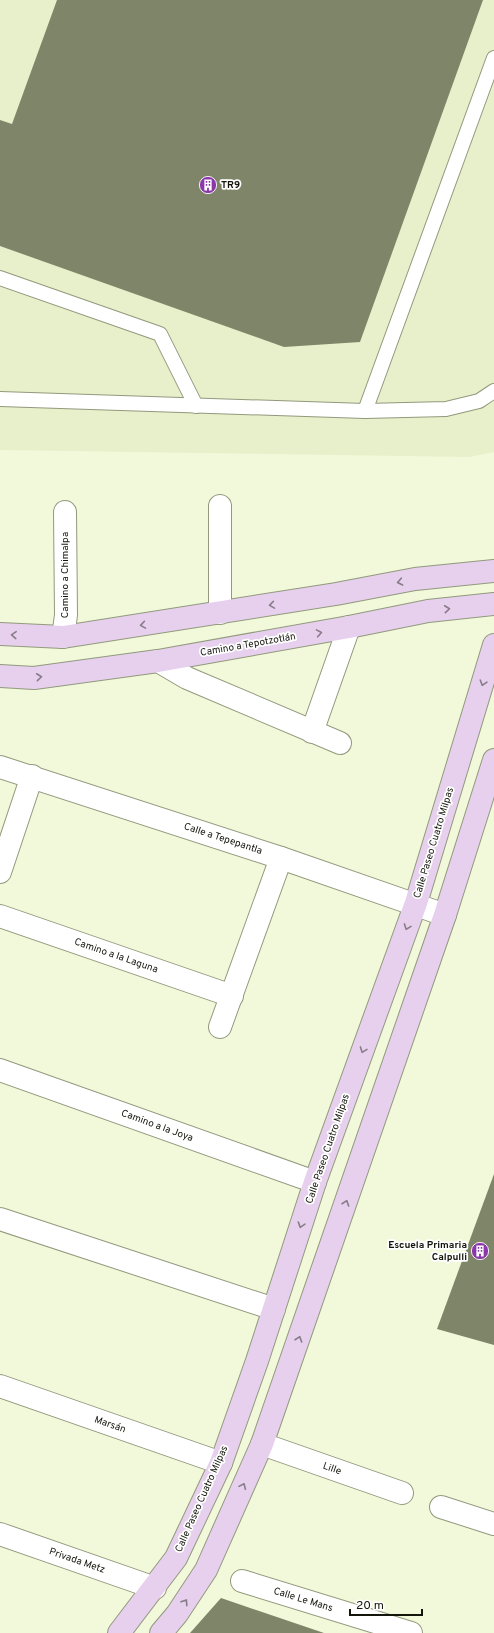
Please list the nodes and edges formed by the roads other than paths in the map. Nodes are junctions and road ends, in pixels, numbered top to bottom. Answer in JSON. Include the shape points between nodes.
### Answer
{"nodes":[{"id":1,"x":494,"y":58,"type":"edge"},
{"id":2,"x":0,"y":278,"type":"edge"},
{"id":3,"x":494,"y":390,"type":"edge"},
{"id":4,"x":0,"y":399,"type":"edge"},
{"id":5,"x":196,"y":406,"type":"junction"},
{"id":6,"x":366,"y":411,"type":"junction"},
{"id":7,"x":220,"y":506,"type":"dead end"},
{"id":8,"x":65,"y":512,"type":"dead end"},
{"id":9,"x":494,"y":572,"type":"edge"},
{"id":10,"x":494,"y":604,"type":"edge"},
{"id":11,"x":220,"y":613,"type":"junction"},
{"id":12,"x":349,"y":627,"type":"junction"},
{"id":13,"x":0,"y":634,"type":"edge"},
{"id":14,"x":63,"y":637,"type":"junction"},
{"id":15,"x":494,"y":646,"type":"edge"},
{"id":16,"x":158,"y":661,"type":"junction"},
{"id":17,"x":0,"y":676,"type":"edge"},
{"id":18,"x":312,"y":732,"type":"junction"},
{"id":19,"x":340,"y":743,"type":"dead end"},
{"id":20,"x":494,"y":760,"type":"edge"},
{"id":21,"x":0,"y":767,"type":"edge"},
{"id":22,"x":32,"y":776,"type":"junction"},
{"id":23,"x":281,"y":858,"type":"junction"},
{"id":24,"x":0,"y":872,"type":"edge"},
{"id":25,"x":416,"y":903,"type":"junction"},
{"id":26,"x":446,"y":915,"type":"junction"},
{"id":27,"x":0,"y":916,"type":"edge"},
{"id":28,"x":232,"y":996,"type":"junction"},
{"id":29,"x":220,"y":1027,"type":"dead end"},
{"id":30,"x":0,"y":1070,"type":"edge"},
{"id":31,"x":315,"y":1182,"type":"junction"},
{"id":32,"x":0,"y":1219,"type":"edge"},
{"id":33,"x":274,"y":1309,"type":"junction"},
{"id":34,"x":257,"y":1360,"type":"junction"},
{"id":35,"x":288,"y":1371,"type":"junction"},
{"id":36,"x":0,"y":1386,"type":"edge"},
{"id":37,"x":262,"y":1444,"type":"junction"},
{"id":38,"x":221,"y":1463,"type":"junction"},
{"id":39,"x":402,"y":1493,"type":"dead end"},
{"id":40,"x":441,"y":1507,"type":"dead end"},
{"id":41,"x":494,"y":1524,"type":"edge"},
{"id":42,"x":0,"y":1534,"type":"edge"},
{"id":43,"x":176,"y":1558,"type":"junction"},
{"id":44,"x":206,"y":1570,"type":"junction"},
{"id":45,"x":242,"y":1581,"type":"dead end"},
{"id":46,"x":155,"y":1588,"type":"junction"},
{"id":47,"x":119,"y":1633,"type":"edge"},
{"id":48,"x":161,"y":1633,"type":"edge"},
{"id":49,"x":411,"y":1633,"type":"edge"}],
"edges":[{"from":1,"to":6,"type":"lane"},
{"from":2,"to":5,"type":"lane","via":[[160,334]]},
{"from":3,"to":6,"type":"lane","via":[[479,401],[446,409]]},
{"from":4,"to":5,"type":"lane"},
{"from":5,"to":6,"type":"lane"},
{"from":7,"to":11,"type":"street"},
{"from":8,"to":14,"type":"street","name":"Camino a Chimalpa","via":[[66,616]]},
{"from":9,"to":11,"type":"street","one_way":true,"via":[[414,579]]},
{"from":12,"to":10,"type":"street","name":"Camino a Tepotzotlán","one_way":true,"via":[[428,611]]},
{"from":11,"to":14,"type":"street","one_way":true},
{"from":16,"to":12,"type":"street","name":"Camino a Tepotzotlán","one_way":true},
{"from":12,"to":18,"type":"street"},
{"from":14,"to":13,"type":"street","one_way":true},
{"from":15,"to":25,"type":"street","name":"Calle Paseo Cuatro Milpas","one_way":true},
{"from":17,"to":16,"type":"street","name":"Camino a Tepotzotlán","one_way":true,"via":[[34,678]]},
{"from":16,"to":18,"type":"street","via":[[187,678]]},
{"from":18,"to":19,"type":"street"},
{"from":20,"to":26,"type":"street"},
{"from":21,"to":22,"type":"street","name":"Calle a Tepepantla"},
{"from":22,"to":23,"type":"street","name":"Calle a Tepepantla"},
{"from":22,"to":24,"type":"street"},
{"from":23,"to":25,"type":"street","name":"Calle a Tepepantla"},
{"from":23,"to":28,"type":"street"},
{"from":25,"to":26,"type":"street","name":"Calle a Tepepantla"},
{"from":25,"to":31,"type":"street","name":"Calle Paseo Cuatro Milpas","one_way":true},
{"from":35,"to":26,"type":"street","one_way":true},
{"from":27,"to":28,"type":"street","name":"Camino a la Laguna"},
{"from":28,"to":29,"type":"street"},
{"from":30,"to":31,"type":"street","name":"Camino a la Joya"},
{"from":31,"to":33,"type":"street","name":"Calle Paseo Cuatro Milpas","one_way":true},
{"from":32,"to":33,"type":"street"},
{"from":33,"to":34,"type":"street","name":"Calle Paseo Cuatro Milpas"},
{"from":34,"to":35,"type":"street"},
{"from":34,"to":38,"type":"street","name":"Calle Paseo Cuatro Milpas"},
{"from":35,"to":37,"type":"street"},
{"from":36,"to":38,"type":"street","name":"Marsán"},
{"from":37,"to":39,"type":"street","name":"Lille"},
{"from":44,"to":37,"type":"street","one_way":true},
{"from":38,"to":43,"type":"street","name":"Calle Paseo Cuatro Milpas"},
{"from":40,"to":41,"type":"street"},
{"from":42,"to":46,"type":"street","name":"Privada Metz"},
{"from":43,"to":44,"type":"street"},
{"from":43,"to":46,"type":"street","name":"Calle Paseo Cuatro Milpas"},
{"from":48,"to":44,"type":"street","one_way":true},
{"from":45,"to":49,"type":"street","name":"Calle Le Mans"},
{"from":46,"to":47,"type":"street","name":"Calle Paseo Cuatro Milpas"}]}
